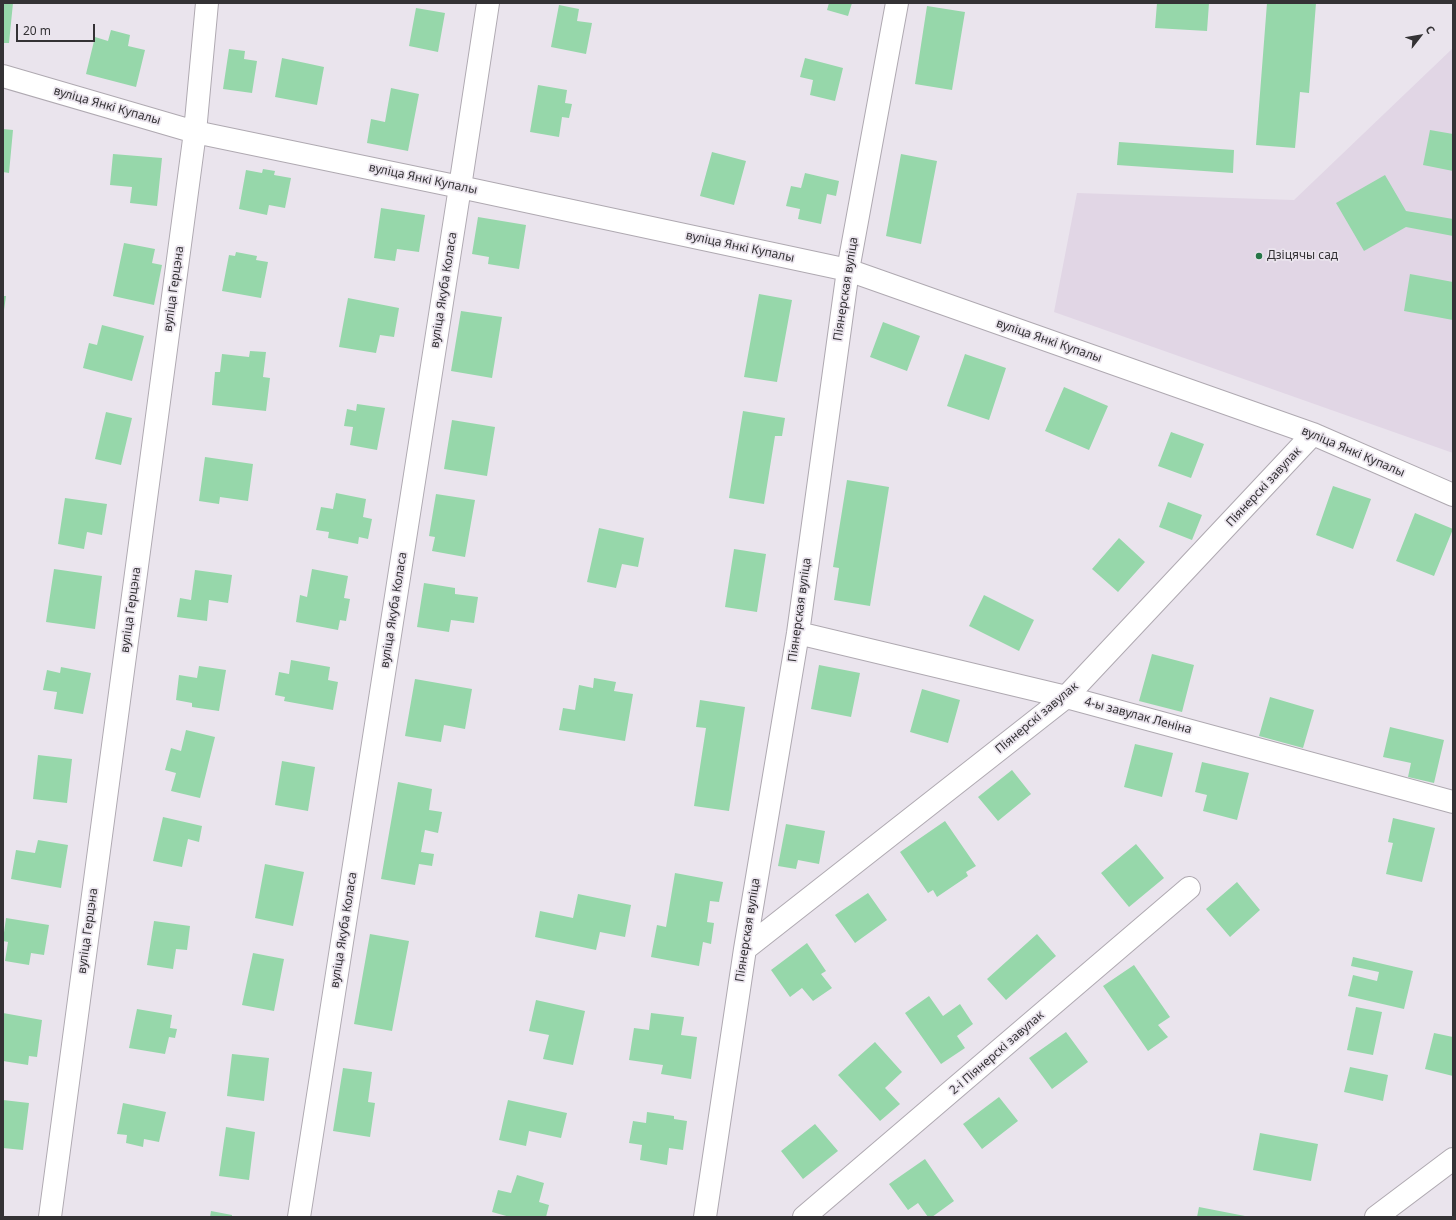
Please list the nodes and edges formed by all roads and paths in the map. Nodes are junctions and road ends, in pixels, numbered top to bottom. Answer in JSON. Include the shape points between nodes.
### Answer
{"nodes":[{"id":1,"x":207,"y":3,"type":"edge"},
{"id":2,"x":488,"y":3,"type":"edge"},
{"id":3,"x":897,"y":3,"type":"edge"},
{"id":4,"x":3,"y":76,"type":"edge"},
{"id":5,"x":195,"y":132,"type":"junction"},
{"id":6,"x":460,"y":187,"type":"junction"},
{"id":7,"x":848,"y":270,"type":"junction"},
{"id":8,"x":1313,"y":434,"type":"junction"},
{"id":9,"x":1453,"y":495,"type":"edge"},
{"id":10,"x":798,"y":633,"type":"junction"},
{"id":11,"x":1066,"y":697,"type":"junction"},
{"id":12,"x":1453,"y":802,"type":"edge"},
{"id":13,"x":1190,"y":888,"type":"dead end"},
{"id":14,"x":745,"y":949,"type":"junction"},
{"id":15,"x":1453,"y":1159,"type":"edge"},
{"id":16,"x":50,"y":1217,"type":"edge"},
{"id":17,"x":299,"y":1217,"type":"edge"},
{"id":18,"x":706,"y":1217,"type":"edge"},
{"id":19,"x":804,"y":1217,"type":"edge"},
{"id":20,"x":1376,"y":1217,"type":"edge"}],
"edges":[{"from":1,"to":5,"type":"street","name":"вуліца Герцэна"},
{"from":2,"to":6,"type":"street","name":"вуліца Якуба Коласа"},
{"from":3,"to":7,"type":"street","name":"Піянерская вуліца"},
{"from":4,"to":5,"type":"street","name":"вуліца Янкі Купалы"},
{"from":5,"to":6,"type":"street","name":"вуліца Янкі Купалы"},
{"from":5,"to":16,"type":"street","name":"вуліца Герцэна"},
{"from":6,"to":7,"type":"street","name":"вуліца Янкі Купалы"},
{"from":6,"to":17,"type":"street","name":"вуліца Якуба Коласа"},
{"from":7,"to":8,"type":"street","name":"вуліца Янкі Купалы"},
{"from":7,"to":10,"type":"street","name":"Піянерская вуліца"},
{"from":8,"to":9,"type":"street","name":"вуліца Янкі Купалы"},
{"from":8,"to":11,"type":"street","name":"Піянерскі завулак"},
{"from":10,"to":11,"type":"street","name":"4-ы завулак Леніна"},
{"from":10,"to":14,"type":"street","name":"Піянерская вуліца"},
{"from":11,"to":12,"type":"street","name":"4-ы завулак Леніна"},
{"from":11,"to":14,"type":"street","name":"Піянерскі завулак"},
{"from":13,"to":19,"type":"street","name":"2-і Піянерскі завулак"},
{"from":14,"to":18,"type":"street","name":"Піянерская вуліца"},
{"from":15,"to":20,"type":"street"}]}
